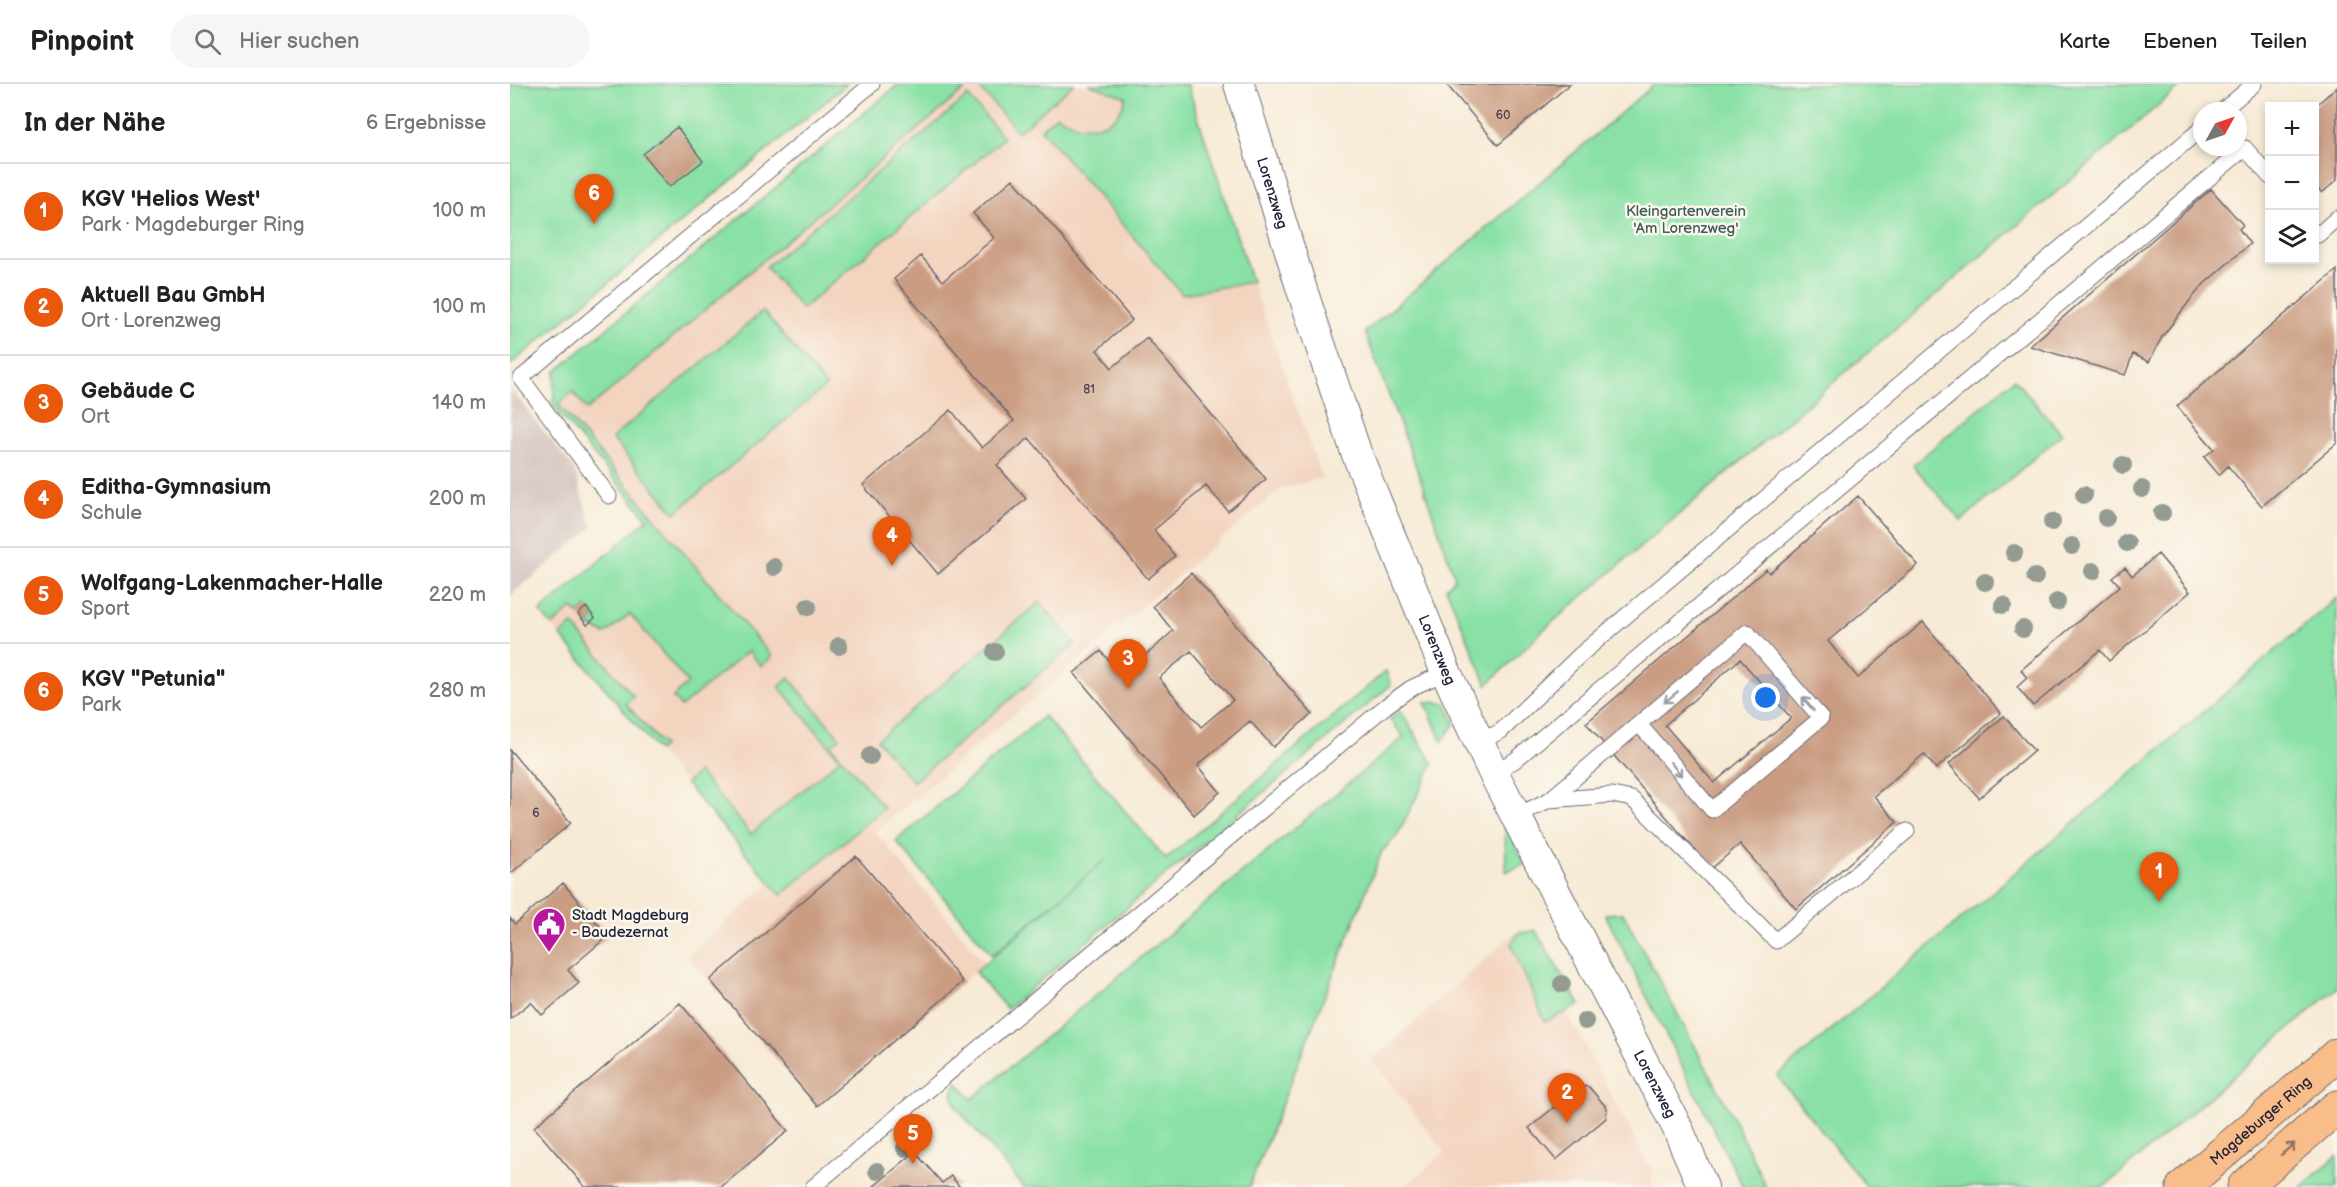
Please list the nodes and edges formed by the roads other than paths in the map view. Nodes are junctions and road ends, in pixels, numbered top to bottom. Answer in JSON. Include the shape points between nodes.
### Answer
{"nodes":[{"id":1,"x":872,"y":84,"type":"edge"},
{"id":2,"x":1239,"y":84,"type":"edge"},
{"id":3,"x":2254,"y":84,"type":"edge"},
{"id":4,"x":2233,"y":102,"type":"edge"},
{"id":5,"x":2193,"y":136,"type":"edge"},
{"id":6,"x":2265,"y":171,"type":"edge"},
{"id":7,"x":2337,"y":219,"type":"edge"},
{"id":8,"x":2319,"y":234,"type":"edge"},
{"id":9,"x":609,"y":496,"type":"dead end"},
{"id":10,"x":1446,"y":672,"type":"junction"},
{"id":11,"x":1638,"y":724,"type":"junction"},
{"id":12,"x":1479,"y":742,"type":"junction"},
{"id":13,"x":1493,"y":772,"type":"junction"},
{"id":14,"x":1549,"y":800,"type":"junction"},
{"id":15,"x":1516,"y":816,"type":"junction"},
{"id":16,"x":1907,"y":831,"type":"dead end"},
{"id":17,"x":2337,"y":1055,"type":"edge"},
{"id":18,"x":2337,"y":1107,"type":"edge"},
{"id":19,"x":813,"y":1187,"type":"edge"},
{"id":20,"x":1702,"y":1187,"type":"edge"},
{"id":21,"x":2183,"y":1187,"type":"edge"},
{"id":22,"x":2244,"y":1187,"type":"edge"}],
"edges":[{"from":1,"to":9,"type":"lane","via":[[521,378]]},
{"from":2,"to":10,"type":"street","name":"Lorenzweg","via":[[1356,452]]},
{"from":3,"to":4,"type":"lane"},
{"from":5,"to":12,"type":"lane","via":[[1580,655],[1501,731]]},
{"from":6,"to":13,"type":"lane","via":[[2245,148],[1514,761]]},
{"from":7,"to":8,"type":"lane"},
{"from":10,"to":12,"type":"street","name":"Lorenzweg"},
{"from":10,"to":19,"type":"lane","via":[[1411,688],[1386,706]]},
{"from":11,"to":11,"type":"lane","one_way":true,"via":[[1712,810],[1821,718],[1748,632]]},
{"from":11,"to":14,"type":"lane"},
{"from":12,"to":13,"type":"street","name":"Lorenzweg"},
{"from":13,"to":15,"type":"street","name":"Lorenzweg"},
{"from":14,"to":15,"type":"lane"},
{"from":14,"to":16,"type":"lane","via":[[1612,795],[1632,799],[1776,941]]},
{"from":15,"to":20,"type":"street","name":"Lorenzweg","via":[[1637,1047]]},
{"from":17,"to":21,"type":"highway","name":"Magdeburger Ring"},
{"from":22,"to":18,"type":"highway","one_way":true}]}
